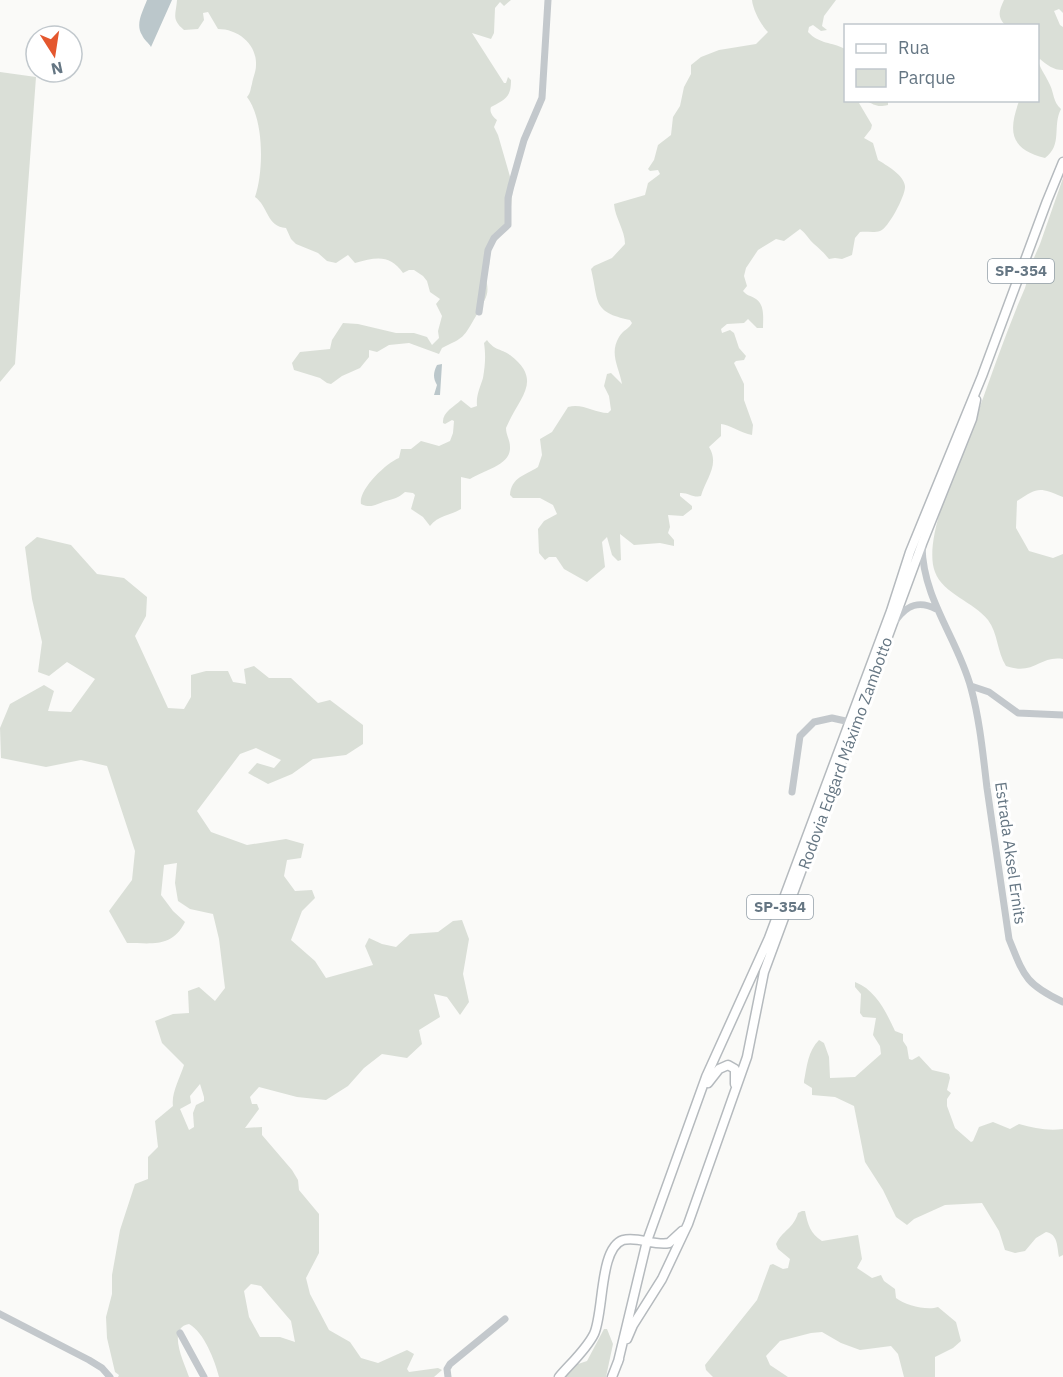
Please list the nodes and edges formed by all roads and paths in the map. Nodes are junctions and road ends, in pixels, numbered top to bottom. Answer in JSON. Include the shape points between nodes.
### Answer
{"nodes":[{"id":1,"x":548,"y":0,"type":"edge"},
{"id":2,"x":1063,"y":152,"type":"edge"},
{"id":3,"x":1062,"y":164,"type":"edge"},
{"id":4,"x":479,"y":312,"type":"dead end"},
{"id":5,"x":982,"y":376,"type":"junction"},
{"id":6,"x":922,"y":544,"type":"junction"},
{"id":7,"x":936,"y":609,"type":"junction"},
{"id":8,"x":894,"y":622,"type":"junction"},
{"id":9,"x":971,"y":686,"type":"junction"},
{"id":10,"x":1063,"y":714,"type":"edge"},
{"id":11,"x":850,"y":722,"type":"junction"},
{"id":12,"x":792,"y":792,"type":"dead end"},
{"id":13,"x":1063,"y":1002,"type":"edge"},
{"id":14,"x":699,"y":1099,"type":"junction"},
{"id":15,"x":732,"y":1100,"type":"junction"},
{"id":16,"x":688,"y":1224,"type":"junction"},
{"id":17,"x":651,"y":1229,"type":"junction"},
{"id":18,"x":632,"y":1239,"type":"junction"},
{"id":19,"x":647,"y":1241,"type":"junction"},
{"id":20,"x":642,"y":1258,"type":"junction"},
{"id":21,"x":0,"y":1314,"type":"edge"},
{"id":22,"x":505,"y":1319,"type":"dead end"},
{"id":23,"x":180,"y":1333,"type":"dead end"},
{"id":24,"x":618,"y":1362,"type":"junction"},
{"id":25,"x":110,"y":1377,"type":"edge"},
{"id":26,"x":204,"y":1377,"type":"edge"},
{"id":27,"x":448,"y":1377,"type":"edge"},
{"id":28,"x":559,"y":1377,"type":"edge"},
{"id":29,"x":612,"y":1377,"type":"edge"}],
"edges":[{"from":1,"to":4,"type":"street","via":[[542,98],[513,178],[508,225],[488,250]]},
{"from":2,"to":3,"type":"main road","name":"Rodovia Edgard Máximo Zambotto"},
{"from":3,"to":5,"type":"main road","name":"Rodovia Edgard Máximo Zambotto","number":"SP-354"},
{"from":5,"to":6,"type":"main road","name":"Rodovia Edgard Máximo Zambotto","number":"SP-354","via":[[972,419]]},
{"from":5,"to":11,"type":"main road","name":"Rodovia Edgard Máximo Zambotto","number":"SP-354","via":[[910,552]]},
{"from":6,"to":7,"type":"street","name":"Estrada Aksel Ernits","via":[[924,573]]},
{"from":6,"to":8,"type":"main road","name":"Rodovia Edgard Máximo Zambotto","number":"SP-354"},
{"from":7,"to":8,"type":"street","via":[[921,603],[903,610]]},
{"from":7,"to":9,"type":"street","name":"Estrada Aksel Ernits"},
{"from":8,"to":15,"type":"main road","name":"Rodovia Edgard Máximo Zambotto","number":"SP-354","via":[[764,972],[747,1057]]},
{"from":9,"to":10,"type":"street","via":[[989,692],[1018,712]]},
{"from":9,"to":13,"type":"street","name":"Estrada Aksel Ernits","via":[[1010,939],[1028,980]]},
{"from":11,"to":12,"type":"street","via":[[832,718],[814,722],[800,736]]},
{"from":11,"to":14,"type":"main road","name":"Rodovia Edgard Máximo Zambotto","number":"SP-354","via":[[769,938]]},
{"from":14,"to":15,"type":"main road","via":[[718,1068],[728,1065],[736,1073]]},
{"from":14,"to":17,"type":"main road","name":"Rodovia Edgard Máximo Zambotto","number":"SP-354"},
{"from":15,"to":16,"type":"main road","name":"Rodovia Edgard Máximo Zambotto","number":"SP-354"},
{"from":16,"to":19,"type":"main road","via":[[669,1243]]},
{"from":16,"to":24,"type":"main road","name":"Rodovia Edgard Máximo Zambotto","number":"SP-354","via":[[662,1279],[633,1325]]},
{"from":17,"to":18,"type":"main road"},
{"from":17,"to":19,"type":"main road","name":"Rodovia Edgard Máximo Zambotto","number":"SP-354"},
{"from":18,"to":19,"type":"main road"},
{"from":18,"to":20,"type":"main road"},
{"from":18,"to":28,"type":"main road","via":[[620,1242],[612,1250],[594,1335]]},
{"from":19,"to":20,"type":"main road","name":"Rodovia Edgard Máximo Zambotto","number":"SP-354"},
{"from":20,"to":24,"type":"main road","name":"Rodovia Edgard Máximo Zambotto","number":"SP-354"},
{"from":21,"to":25,"type":"street","via":[[102,1368]]},
{"from":22,"to":27,"type":"street","via":[[450,1364]]},
{"from":23,"to":26,"type":"street"},
{"from":24,"to":29,"type":"main road","name":"Rodovia Edgard Máximo Zambotto","number":"SP-354"}]}
